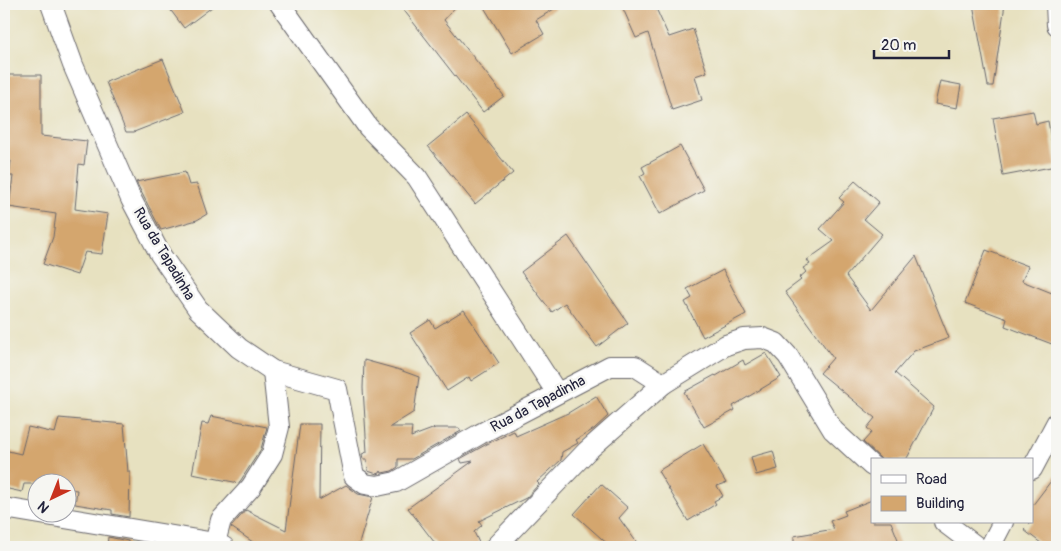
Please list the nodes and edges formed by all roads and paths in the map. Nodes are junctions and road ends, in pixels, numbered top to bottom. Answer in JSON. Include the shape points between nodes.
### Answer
{"nodes":[{"id":1,"x":51,"y":4,"type":"edge"},
{"id":2,"x":280,"y":4,"type":"edge"},
{"id":3,"x":1056,"y":4,"type":"edge"},
{"id":4,"x":1057,"y":25,"type":"edge"},
{"id":5,"x":273,"y":371,"type":"junction"},
{"id":6,"x":664,"y":384,"type":"junction"},
{"id":7,"x":557,"y":394,"type":"junction"},
{"id":8,"x":1057,"y":422,"type":"edge"},
{"id":9,"x":1034,"y":464,"type":"edge"},
{"id":10,"x":871,"y":465,"type":"edge"},
{"id":11,"x":4,"y":508,"type":"edge"},
{"id":12,"x":947,"y":524,"type":"edge"},
{"id":13,"x":1002,"y":524,"type":"edge"},
{"id":14,"x":219,"y":545,"type":"edge"},
{"id":15,"x":495,"y":547,"type":"edge"},
{"id":16,"x":977,"y":547,"type":"edge"},
{"id":17,"x":990,"y":547,"type":"edge"}],
"edges":[{"from":1,"to":5,"type":"street","name":"Rua da Tapadinha","via":[[73,65],[124,184],[160,254],[198,309],[240,348]]},
{"from":2,"to":7,"type":"street","via":[[368,127],[417,177]]},
{"from":3,"to":4,"type":"street"},
{"from":5,"to":7,"type":"street","name":"Rua da Tapadinha","via":[[337,389],[354,476],[365,484],[377,486],[396,482]]},
{"from":5,"to":14,"type":"street","via":[[278,427],[272,454],[251,486],[221,520]]},
{"from":6,"to":7,"type":"street","name":"Rua da Tapadinha","via":[[635,366],[610,366]]},
{"from":6,"to":10,"type":"street","via":[[726,345],[744,339],[763,338],[776,344],[788,356],[832,430]]},
{"from":6,"to":15,"type":"street","via":[[587,451]]},
{"from":8,"to":9,"type":"street"},
{"from":11,"to":14,"type":"street"},
{"from":12,"to":16,"type":"street"},
{"from":13,"to":17,"type":"street"}]}
